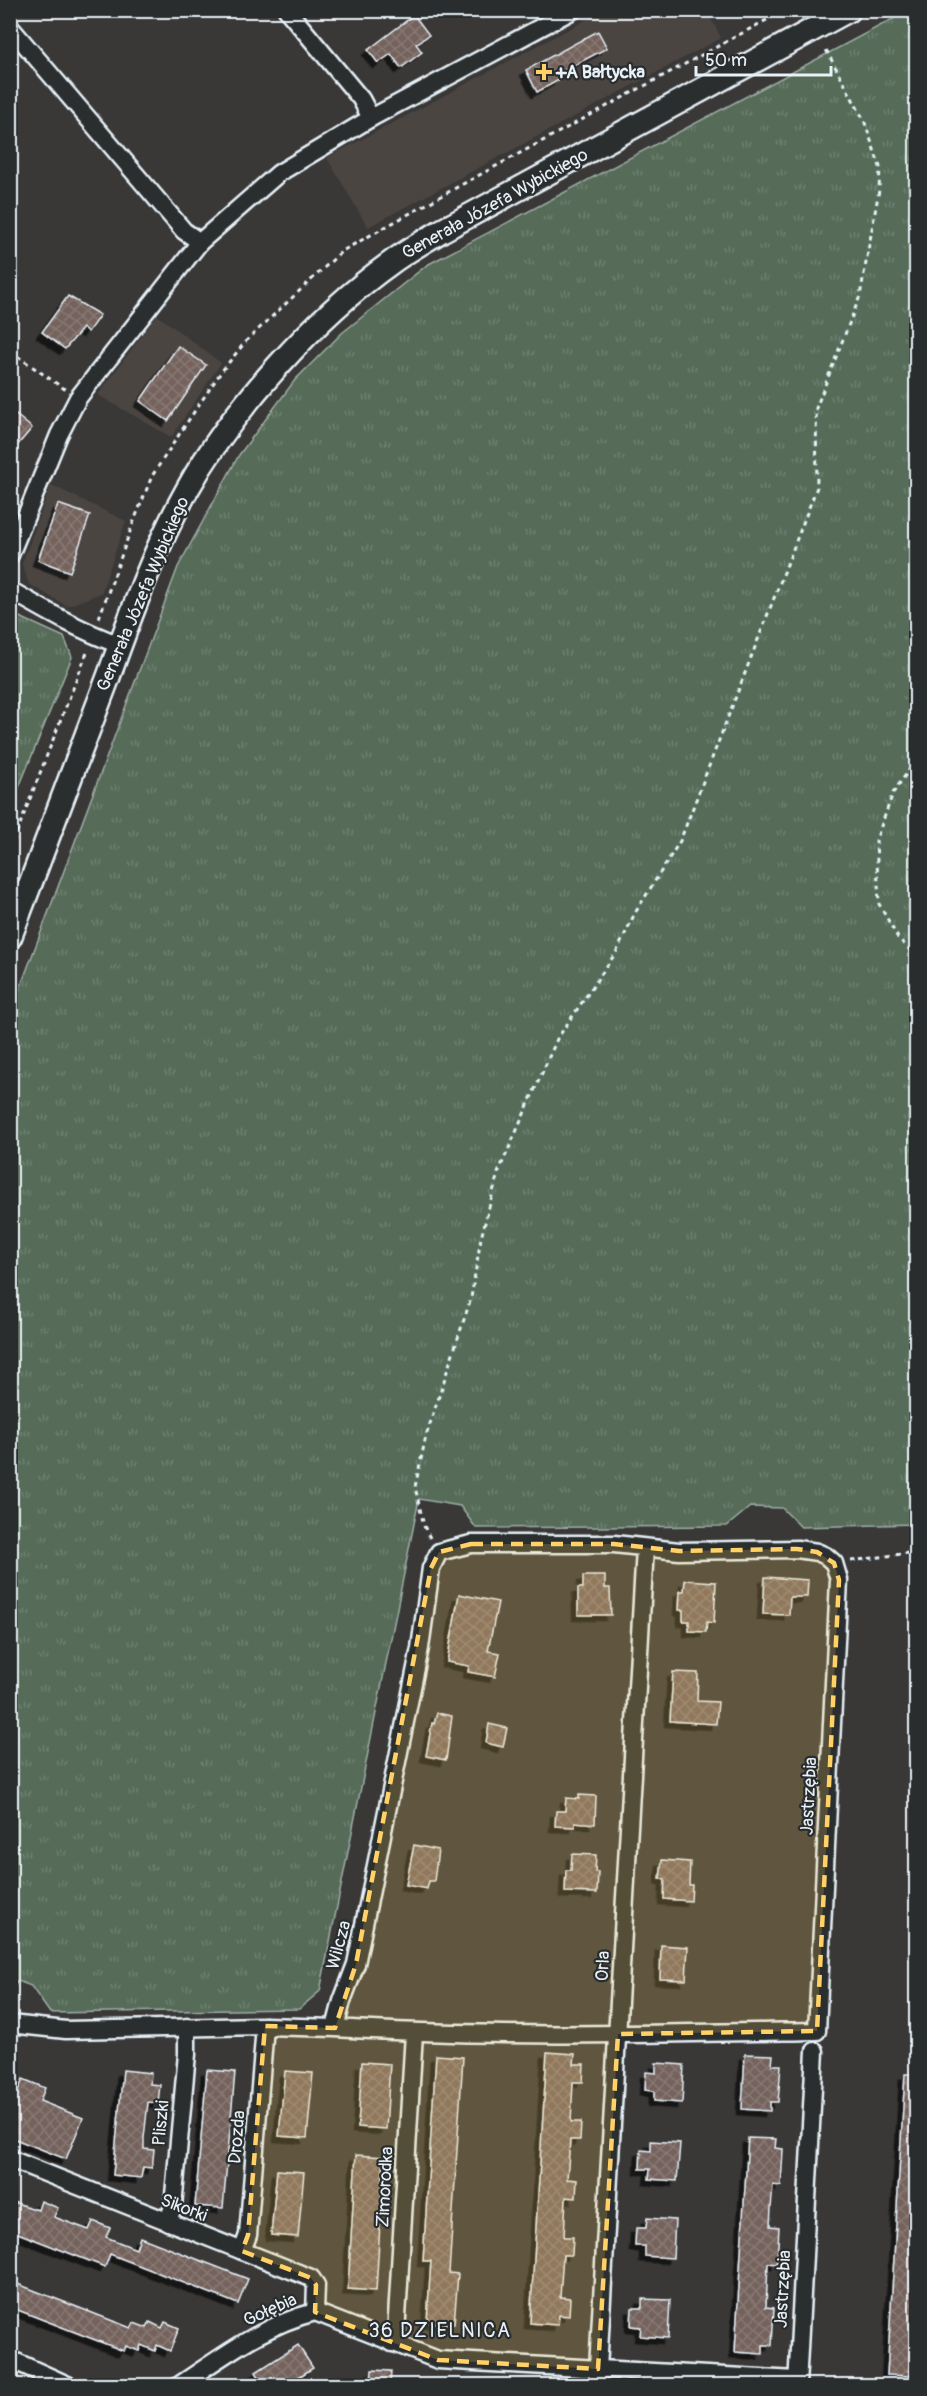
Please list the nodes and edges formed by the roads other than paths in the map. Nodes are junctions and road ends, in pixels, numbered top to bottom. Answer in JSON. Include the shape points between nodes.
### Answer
{"nodes":[{"id":1,"x":287,"y":10,"type":"edge"},
{"id":2,"x":573,"y":10,"type":"edge"},
{"id":3,"x":849,"y":10,"type":"edge"},
{"id":4,"x":10,"y":27,"type":"edge"},
{"id":5,"x":371,"y":118,"type":"junction"},
{"id":6,"x":200,"y":242,"type":"junction"},
{"id":7,"x":10,"y":555,"type":"edge"},
{"id":8,"x":10,"y":590,"type":"edge"},
{"id":9,"x":120,"y":645,"type":"junction"},
{"id":10,"x":10,"y":937,"type":"edge"},
{"id":11,"x":645,"y":1548,"type":"junction"},
{"id":12,"x":10,"y":2024,"type":"edge"},
{"id":13,"x":265,"y":2026,"type":"junction"},
{"id":14,"x":187,"y":2027,"type":"junction"},
{"id":15,"x":335,"y":2028,"type":"junction"},
{"id":16,"x":414,"y":2033,"type":"junction"},
{"id":17,"x":618,"y":2034,"type":"junction"},
{"id":18,"x":815,"y":2051,"type":"dead end"},
{"id":19,"x":10,"y":2159,"type":"edge"},
{"id":20,"x":168,"y":2222,"type":"junction"},
{"id":21,"x":242,"y":2251,"type":"junction"},
{"id":22,"x":315,"y":2312,"type":"junction"},
{"id":23,"x":392,"y":2343,"type":"junction"},
{"id":24,"x":10,"y":2359,"type":"edge"},
{"id":25,"x":597,"y":2377,"type":"edge"},
{"id":26,"x":797,"y":2383,"type":"edge"},
{"id":27,"x":69,"y":2385,"type":"edge"},
{"id":28,"x":178,"y":2385,"type":"edge"}],
"edges":[{"from":1,"to":5,"type":"street","via":[[361,99]]},
{"from":2,"to":5,"type":"street"},
{"from":3,"to":9,"type":"main road","name":"Generała Józefa Wybickiego","via":[[441,231],[354,292],[272,374],[220,438],[186,490]]},
{"from":4,"to":6,"type":"street","via":[[184,231]]},
{"from":5,"to":6,"type":"street","via":[[279,173]]},
{"from":6,"to":7,"type":"street","via":[[78,398]]},
{"from":8,"to":9,"type":"street","via":[[93,635]]},
{"from":9,"to":10,"type":"main road","name":"Generała Józefa Wybickiego"},
{"from":11,"to":15,"type":"street","name":"Wilcza","via":[[614,1544],[471,1544],[439,1552],[431,1568],[420,1648],[358,1954]]},
{"from":11,"to":17,"type":"street","name":"Orla"},
{"from":11,"to":17,"type":"street","name":"Jastrzębia","via":[[797,1549],[817,1552],[834,1563],[839,1580],[817,2031]]},
{"from":12,"to":14,"type":"street","via":[[66,2030]]},
{"from":13,"to":14,"type":"street"},
{"from":13,"to":15,"type":"street"},
{"from":13,"to":21,"type":"street","name":"Drozda","via":[[248,2235]]},
{"from":14,"to":20,"type":"street","name":"Pliszki","via":[[173,2206]]},
{"from":15,"to":16,"type":"street"},
{"from":16,"to":17,"type":"street"},
{"from":16,"to":23,"type":"street","name":"Zimorodka","via":[[396,2334]]},
{"from":17,"to":25,"type":"street","name":"Orla"},
{"from":18,"to":26,"type":"street","name":"Jastrzębia"},
{"from":19,"to":20,"type":"street","name":"Sikorki"},
{"from":20,"to":21,"type":"street","name":"Sikorki"},
{"from":21,"to":22,"type":"street","name":"Sikorki","via":[[311,2278],[316,2285]]},
{"from":22,"to":23,"type":"street","name":"Gołębia"},
{"from":22,"to":28,"type":"street","name":"Gołębia","via":[[266,2329]]},
{"from":23,"to":25,"type":"street","name":"Gołębia","via":[[438,2360]]},
{"from":24,"to":27,"type":"street"},
{"from":25,"to":26,"type":"street","name":"Gołębia"}]}
